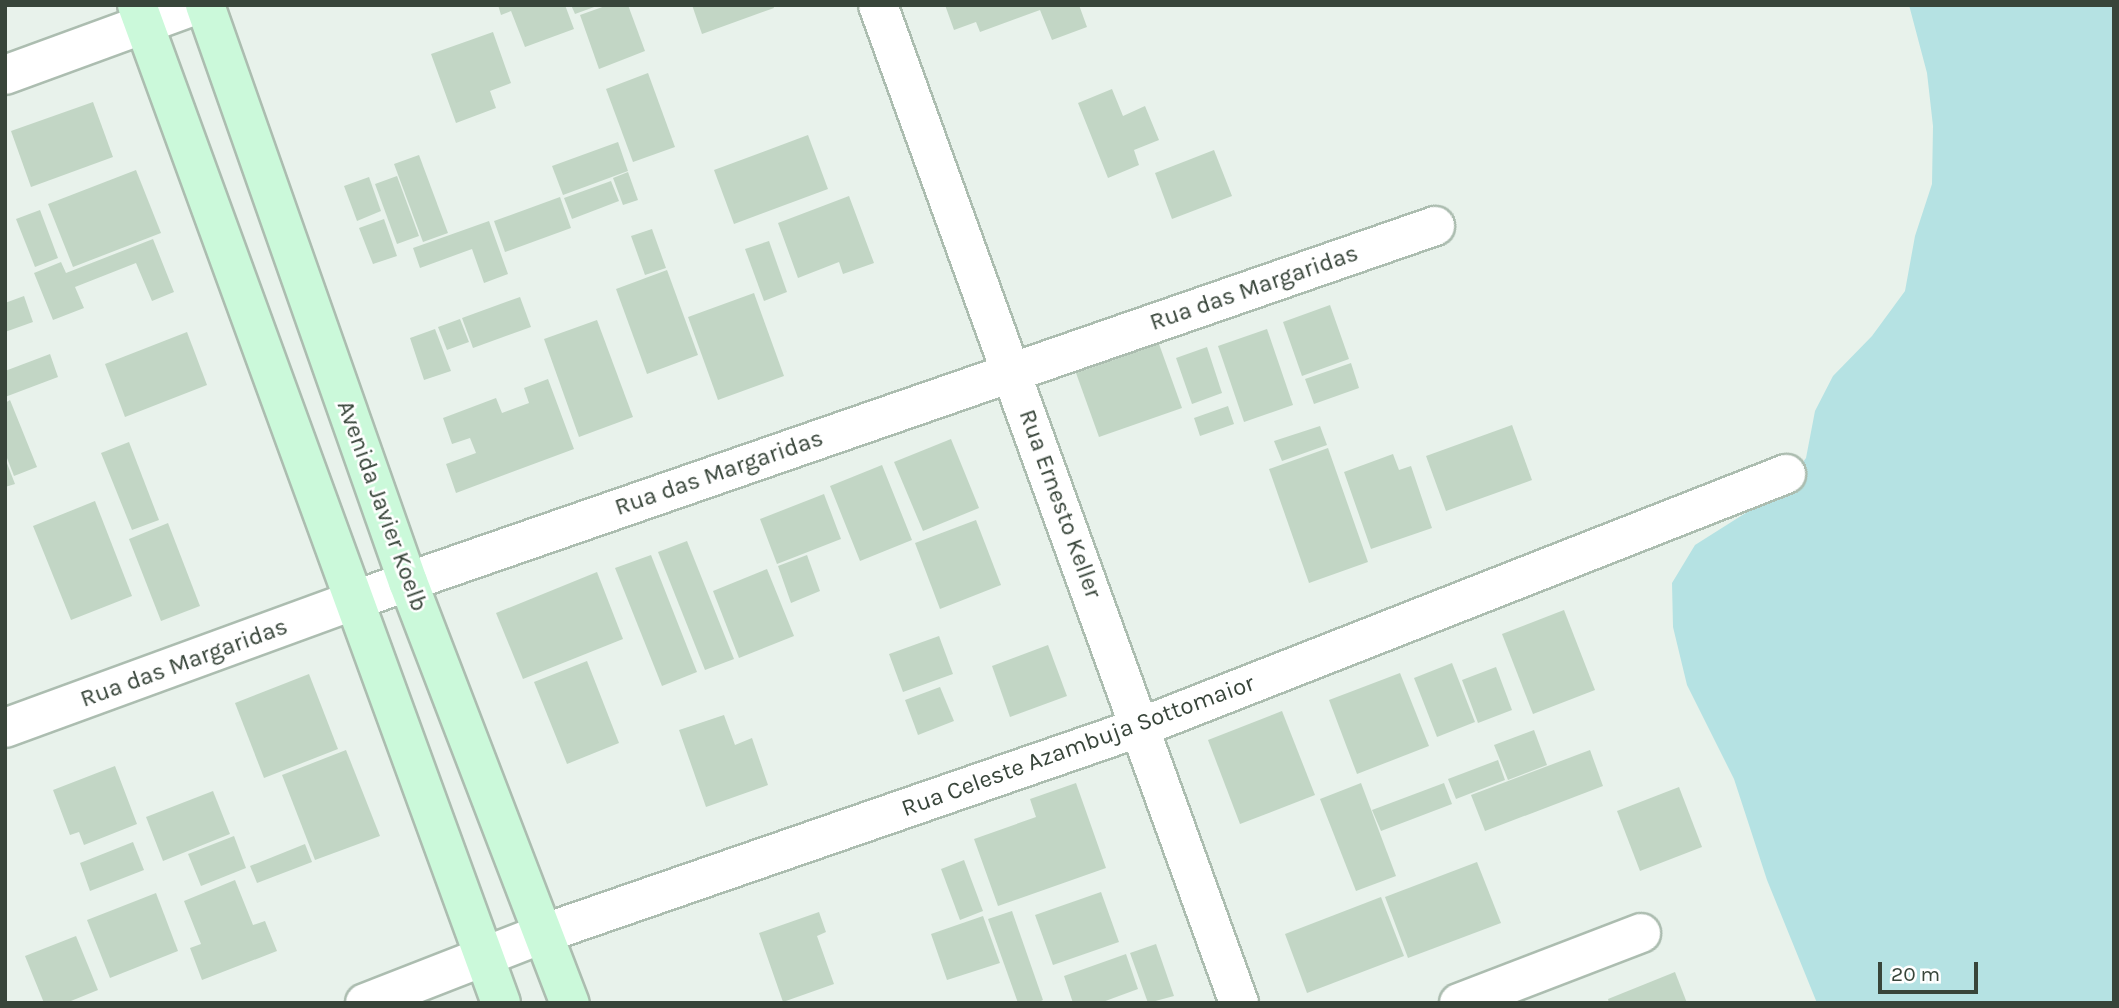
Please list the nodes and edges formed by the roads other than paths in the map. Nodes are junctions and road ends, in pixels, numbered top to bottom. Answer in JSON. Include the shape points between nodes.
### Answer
{"nodes":[{"id":1,"x":196,"y":5,"type":"edge"},
{"id":2,"x":205,"y":5,"type":"edge"},
{"id":3,"x":878,"y":5,"type":"edge"},
{"id":4,"x":140,"y":14,"type":"edge"},
{"id":5,"x":5,"y":75,"type":"edge"},
{"id":6,"x":1435,"y":226,"type":"dead end"},
{"id":7,"x":1012,"y":371,"type":"junction"},
{"id":8,"x":1786,"y":474,"type":"dead end"},
{"id":9,"x":408,"y":582,"type":"junction"},
{"id":10,"x":355,"y":600,"type":"junction"},
{"id":11,"x":1141,"y":726,"type":"junction"},
{"id":12,"x":5,"y":728,"type":"edge"},
{"id":13,"x":545,"y":933,"type":"junction"},
{"id":14,"x":1641,"y":933,"type":"dead end"},
{"id":15,"x":484,"y":957,"type":"junction"},
{"id":16,"x":365,"y":1003,"type":"edge"},
{"id":17,"x":501,"y":1003,"type":"edge"},
{"id":18,"x":570,"y":1003,"type":"edge"},
{"id":19,"x":1240,"y":1003,"type":"edge"},
{"id":20,"x":1458,"y":1003,"type":"edge"}],
"edges":[{"from":1,"to":4,"type":"street"},
{"from":2,"to":9,"type":"street","name":"Avenida Javier Koelb"},
{"from":3,"to":7,"type":"street","name":"Rua Ernesto Keller"},
{"from":4,"to":5,"type":"street"},
{"from":4,"to":10,"type":"street"},
{"from":6,"to":7,"type":"street","name":"Rua das Margaridas"},
{"from":7,"to":9,"type":"street","name":"Rua das Margaridas"},
{"from":7,"to":11,"type":"street","name":"Rua Ernesto Keller"},
{"from":8,"to":11,"type":"street","name":"Rua Celeste Azambuja Sottomaior"},
{"from":9,"to":10,"type":"street","name":"Rua das Margaridas"},
{"from":9,"to":13,"type":"street","name":"Avenida Javier Koelb"},
{"from":10,"to":12,"type":"street","name":"Rua das Margaridas"},
{"from":10,"to":15,"type":"street"},
{"from":11,"to":13,"type":"street","name":"Rua Celeste Azambuja Sottomaior"},
{"from":11,"to":19,"type":"street","name":"Rua Ernesto Keller"},
{"from":13,"to":15,"type":"street","name":"Rua Celeste Azambuja Sottomaior"},
{"from":13,"to":18,"type":"street","name":"Avenida Javier Koelb"},
{"from":14,"to":20,"type":"street"},
{"from":15,"to":16,"type":"street","name":"Rua Celeste Azambuja Sottomaior"},
{"from":15,"to":17,"type":"street"}]}
